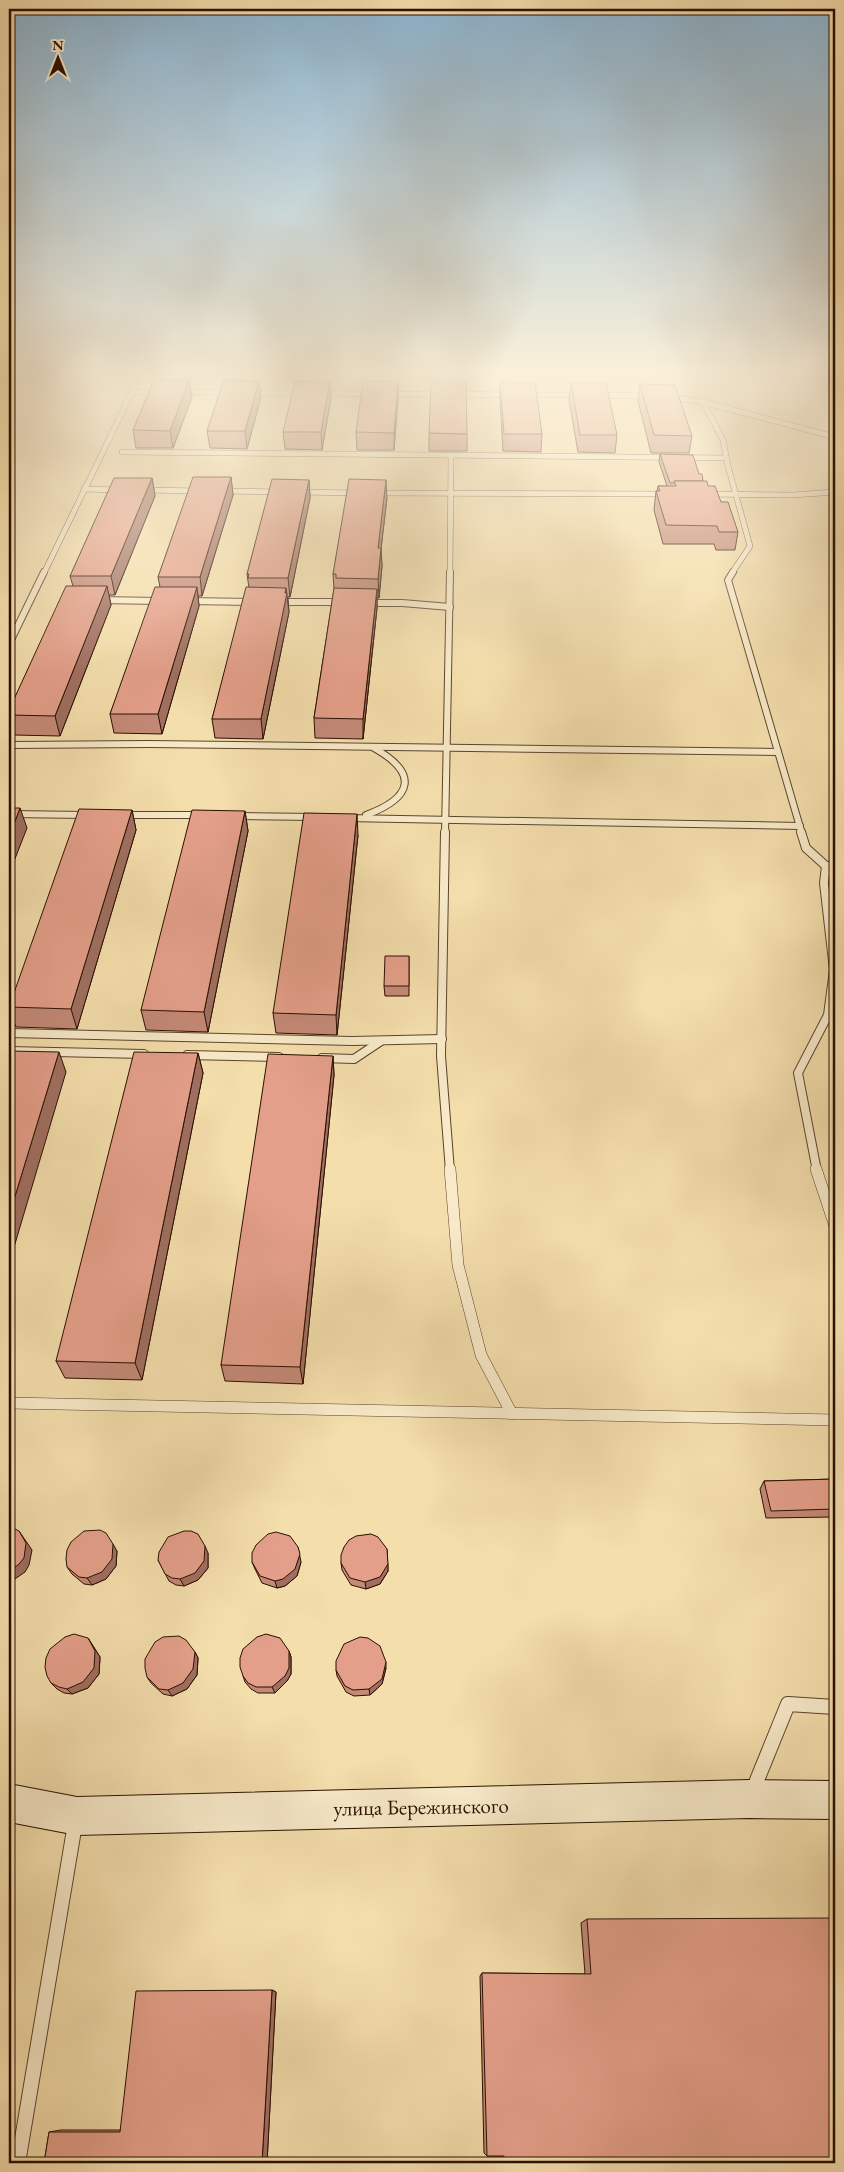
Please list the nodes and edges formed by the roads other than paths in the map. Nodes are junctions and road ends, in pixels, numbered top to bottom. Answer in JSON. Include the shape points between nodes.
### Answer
{"nodes":[{"id":1,"x":92,"y":472,"type":"edge"},
{"id":2,"x":451,"y":472,"type":"edge"},
{"id":3,"x":730,"y":472,"type":"edge"},
{"id":4,"x":84,"y":489,"type":"junction"},
{"id":5,"x":123,"y":490,"type":"edge"},
{"id":6,"x":133,"y":490,"type":"edge"},
{"id":7,"x":203,"y":491,"type":"edge"},
{"id":8,"x":213,"y":491,"type":"edge"},
{"id":9,"x":283,"y":492,"type":"edge"},
{"id":10,"x":293,"y":492,"type":"edge"},
{"id":11,"x":835,"y":492,"type":"edge"},
{"id":12,"x":362,"y":493,"type":"edge"},
{"id":13,"x":372,"y":493,"type":"edge"},
{"id":14,"x":452,"y":494,"type":"junction"},
{"id":15,"x":669,"y":494,"type":"edge"},
{"id":16,"x":698,"y":494,"type":"edge"},
{"id":17,"x":736,"y":494,"type":"junction"},
{"id":18,"x":90,"y":600,"type":"edge"},
{"id":19,"x":168,"y":601,"type":"edge"},
{"id":20,"x":178,"y":601,"type":"edge"},
{"id":21,"x":256,"y":602,"type":"edge"},
{"id":22,"x":266,"y":602,"type":"edge"},
{"id":23,"x":354,"y":602,"type":"edge"},
{"id":24,"x":363,"y":603,"type":"edge"},
{"id":25,"x":450,"y":607,"type":"junction"},
{"id":26,"x":9,"y":644,"type":"edge"},
{"id":27,"x":9,"y":745,"type":"edge"},
{"id":28,"x":369,"y":746,"type":"junction"},
{"id":29,"x":447,"y":747,"type":"junction"},
{"id":30,"x":778,"y":752,"type":"junction"},
{"id":31,"x":9,"y":814,"type":"edge"},
{"id":32,"x":96,"y":815,"type":"edge"},
{"id":33,"x":116,"y":815,"type":"edge"},
{"id":34,"x":213,"y":816,"type":"edge"},
{"id":35,"x":223,"y":816,"type":"edge"},
{"id":36,"x":328,"y":817,"type":"edge"},
{"id":37,"x":338,"y":818,"type":"edge"},
{"id":38,"x":357,"y":818,"type":"junction"},
{"id":39,"x":445,"y":820,"type":"junction"},
{"id":40,"x":800,"y":826,"type":"junction"},
{"id":41,"x":831,"y":866,"type":"edge"},
{"id":42,"x":9,"y":1033,"type":"edge"},
{"id":43,"x":442,"y":1039,"type":"junction"},
{"id":44,"x":382,"y":1041,"type":"junction"},
{"id":45,"x":9,"y":1050,"type":"edge"},
{"id":46,"x":157,"y":1054,"type":"edge"},
{"id":47,"x":176,"y":1054,"type":"edge"},
{"id":48,"x":285,"y":1057,"type":"edge"},
{"id":49,"x":315,"y":1058,"type":"edge"},
{"id":50,"x":835,"y":1226,"type":"edge"},
{"id":51,"x":9,"y":1403,"type":"edge"},
{"id":52,"x":512,"y":1414,"type":"junction"},
{"id":53,"x":835,"y":1420,"type":"edge"},
{"id":54,"x":835,"y":1707,"type":"edge"},
{"id":55,"x":749,"y":1799,"type":"junction"},
{"id":56,"x":835,"y":1800,"type":"edge"},
{"id":57,"x":9,"y":1803,"type":"edge"},
{"id":58,"x":77,"y":1816,"type":"junction"},
{"id":59,"x":18,"y":2163,"type":"edge"}],
"edges":[{"from":1,"to":4,"type":"lane"},
{"from":2,"to":14,"type":"lane"},
{"from":3,"to":17,"type":"lane"},
{"from":4,"to":5,"type":"lane"},
{"from":4,"to":26,"type":"lane"},
{"from":6,"to":7,"type":"lane"},
{"from":8,"to":9,"type":"lane"},
{"from":10,"to":12,"type":"lane"},
{"from":11,"to":17,"type":"lane"},
{"from":13,"to":14,"type":"lane"},
{"from":14,"to":15,"type":"lane"},
{"from":14,"to":25,"type":"lane"},
{"from":16,"to":17,"type":"lane"},
{"from":17,"to":30,"type":"lane","via":[[750,546],[728,580]]},
{"from":18,"to":19,"type":"lane"},
{"from":20,"to":21,"type":"lane"},
{"from":22,"to":23,"type":"lane"},
{"from":24,"to":25,"type":"lane"},
{"from":25,"to":29,"type":"lane"},
{"from":27,"to":28,"type":"lane"},
{"from":28,"to":29,"type":"lane"},
{"from":28,"to":38,"type":"lane","via":[[399,763],[406,777],[404,790],[397,800],[379,811]]},
{"from":29,"to":30,"type":"lane"},
{"from":29,"to":39,"type":"lane"},
{"from":30,"to":40,"type":"lane"},
{"from":31,"to":32,"type":"lane"},
{"from":33,"to":34,"type":"lane"},
{"from":35,"to":36,"type":"lane"},
{"from":37,"to":38,"type":"lane"},
{"from":38,"to":39,"type":"lane"},
{"from":39,"to":40,"type":"lane"},
{"from":39,"to":43,"type":"lane"},
{"from":40,"to":41,"type":"lane","via":[[806,848]]},
{"from":41,"to":50,"type":"lane","via":[[824,883],[834,970],[828,1015],[798,1073],[816,1168]]},
{"from":42,"to":44,"type":"lane"},
{"from":43,"to":44,"type":"lane"},
{"from":43,"to":52,"type":"lane","via":[[458,1265],[480,1355]]},
{"from":44,"to":49,"type":"lane","via":[[354,1059]]},
{"from":45,"to":46,"type":"lane"},
{"from":47,"to":48,"type":"lane"},
{"from":51,"to":52,"type":"lane"},
{"from":52,"to":53,"type":"lane"},
{"from":54,"to":55,"type":"lane","via":[[788,1704]]},
{"from":55,"to":56,"type":"main road","name":"улица Бережинского"},
{"from":55,"to":58,"type":"main road","name":"улица Бережинского"},
{"from":57,"to":58,"type":"main road","name":"улица Бережинского"},
{"from":58,"to":59,"type":"lane"}]}
